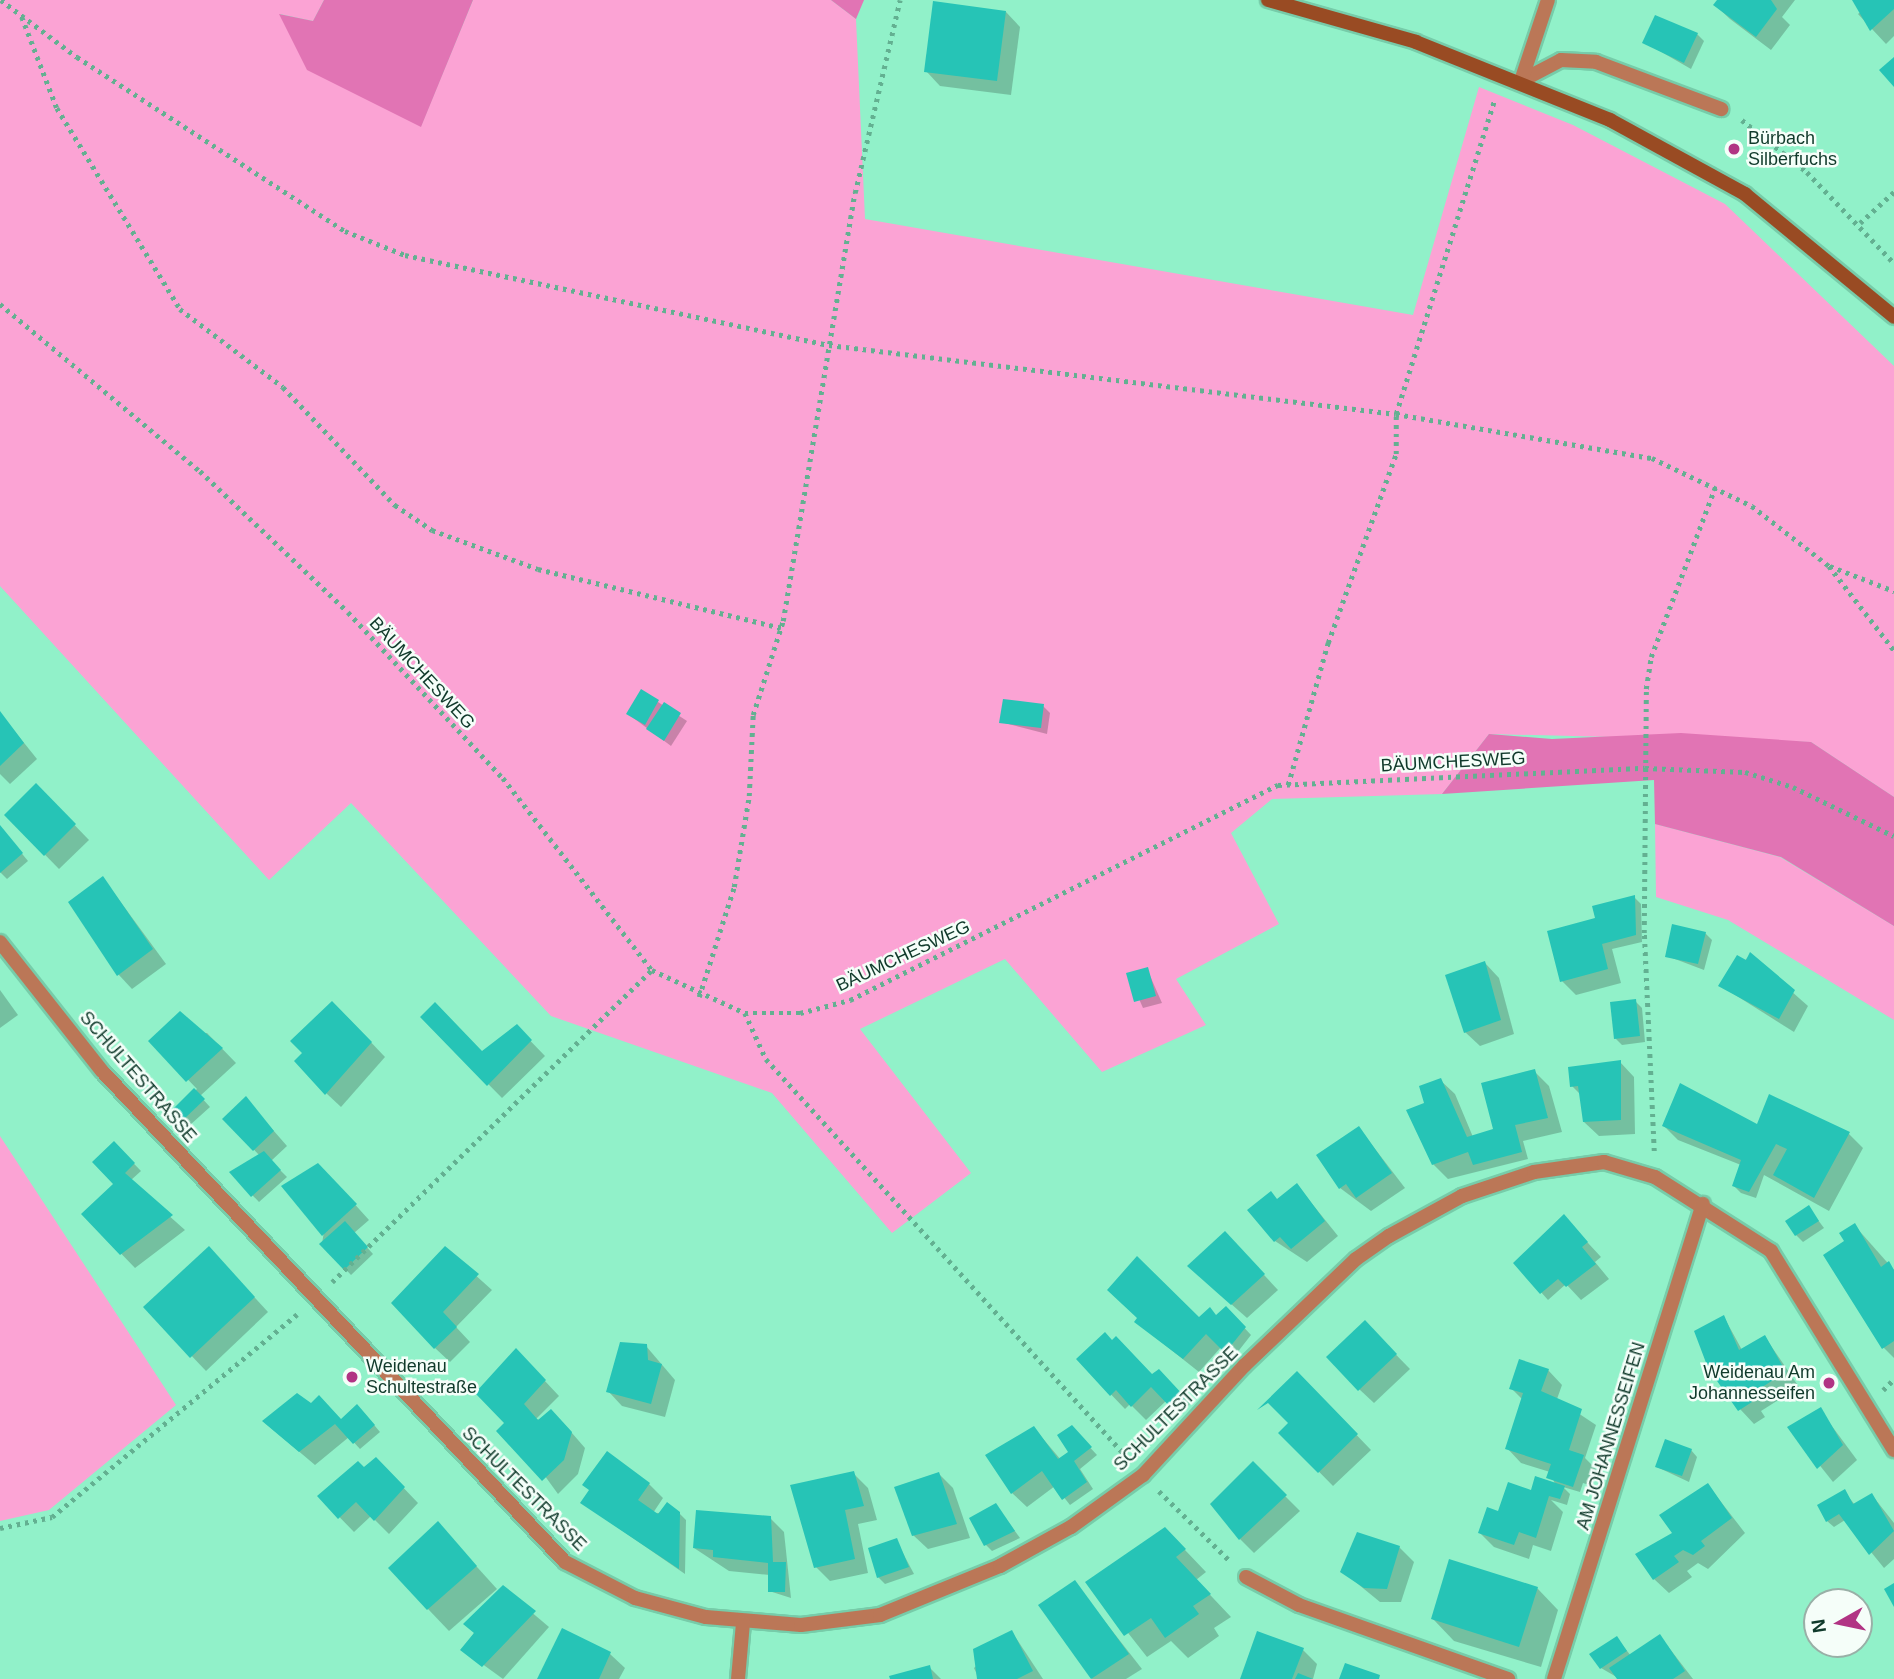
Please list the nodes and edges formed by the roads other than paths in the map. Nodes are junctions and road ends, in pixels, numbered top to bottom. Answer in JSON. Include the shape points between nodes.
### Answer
{"nodes":[{"id":1,"x":1268,"y":0,"type":"edge"},
{"id":2,"x":1548,"y":0,"type":"edge"},
{"id":3,"x":1521,"y":81,"type":"junction"},
{"id":4,"x":1721,"y":109,"type":"road end"},
{"id":5,"x":1894,"y":317,"type":"edge"},
{"id":6,"x":0,"y":942,"type":"edge"},
{"id":7,"x":1703,"y":1204,"type":"junction"},
{"id":8,"x":1894,"y":1450,"type":"edge"},
{"id":9,"x":1246,"y":1577,"type":"road end"},
{"id":10,"x":743,"y":1623,"type":"junction"},
{"id":11,"x":1557,"y":1672,"type":"edge"},
{"id":12,"x":738,"y":1679,"type":"edge"},
{"id":13,"x":1508,"y":1679,"type":"edge"},
{"id":14,"x":1568,"y":1679,"type":"edge"}],
"edges":[{"from":1,"to":3,"type":"street"},
{"from":2,"to":3,"type":"street"},
{"from":3,"to":4,"type":"street","via":[[1561,60],[1596,62]]},
{"from":3,"to":5,"type":"street","via":[[1610,120],[1745,194]]},
{"from":6,"to":10,"type":"street","name":"SCHULTESTRASSE","via":[[102,1071],[565,1562],[635,1598]]},
{"from":7,"to":8,"type":"street","name":"SCHULTESTRASSE","via":[[1771,1251]]},
{"from":7,"to":10,"type":"street","name":"SCHULTESTRASSE","via":[[1656,1177],[1604,1162],[1534,1172],[1424,1215],[1356,1259],[1143,1475],[1071,1527],[936,1597],[880,1615],[801,1625]]},
{"from":7,"to":11,"type":"street","name":"AM JOHANNESSEIFEN"},
{"from":9,"to":13,"type":"street","via":[[1299,1605]]},
{"from":10,"to":12,"type":"street"},
{"from":11,"to":14,"type":"street"}]}
